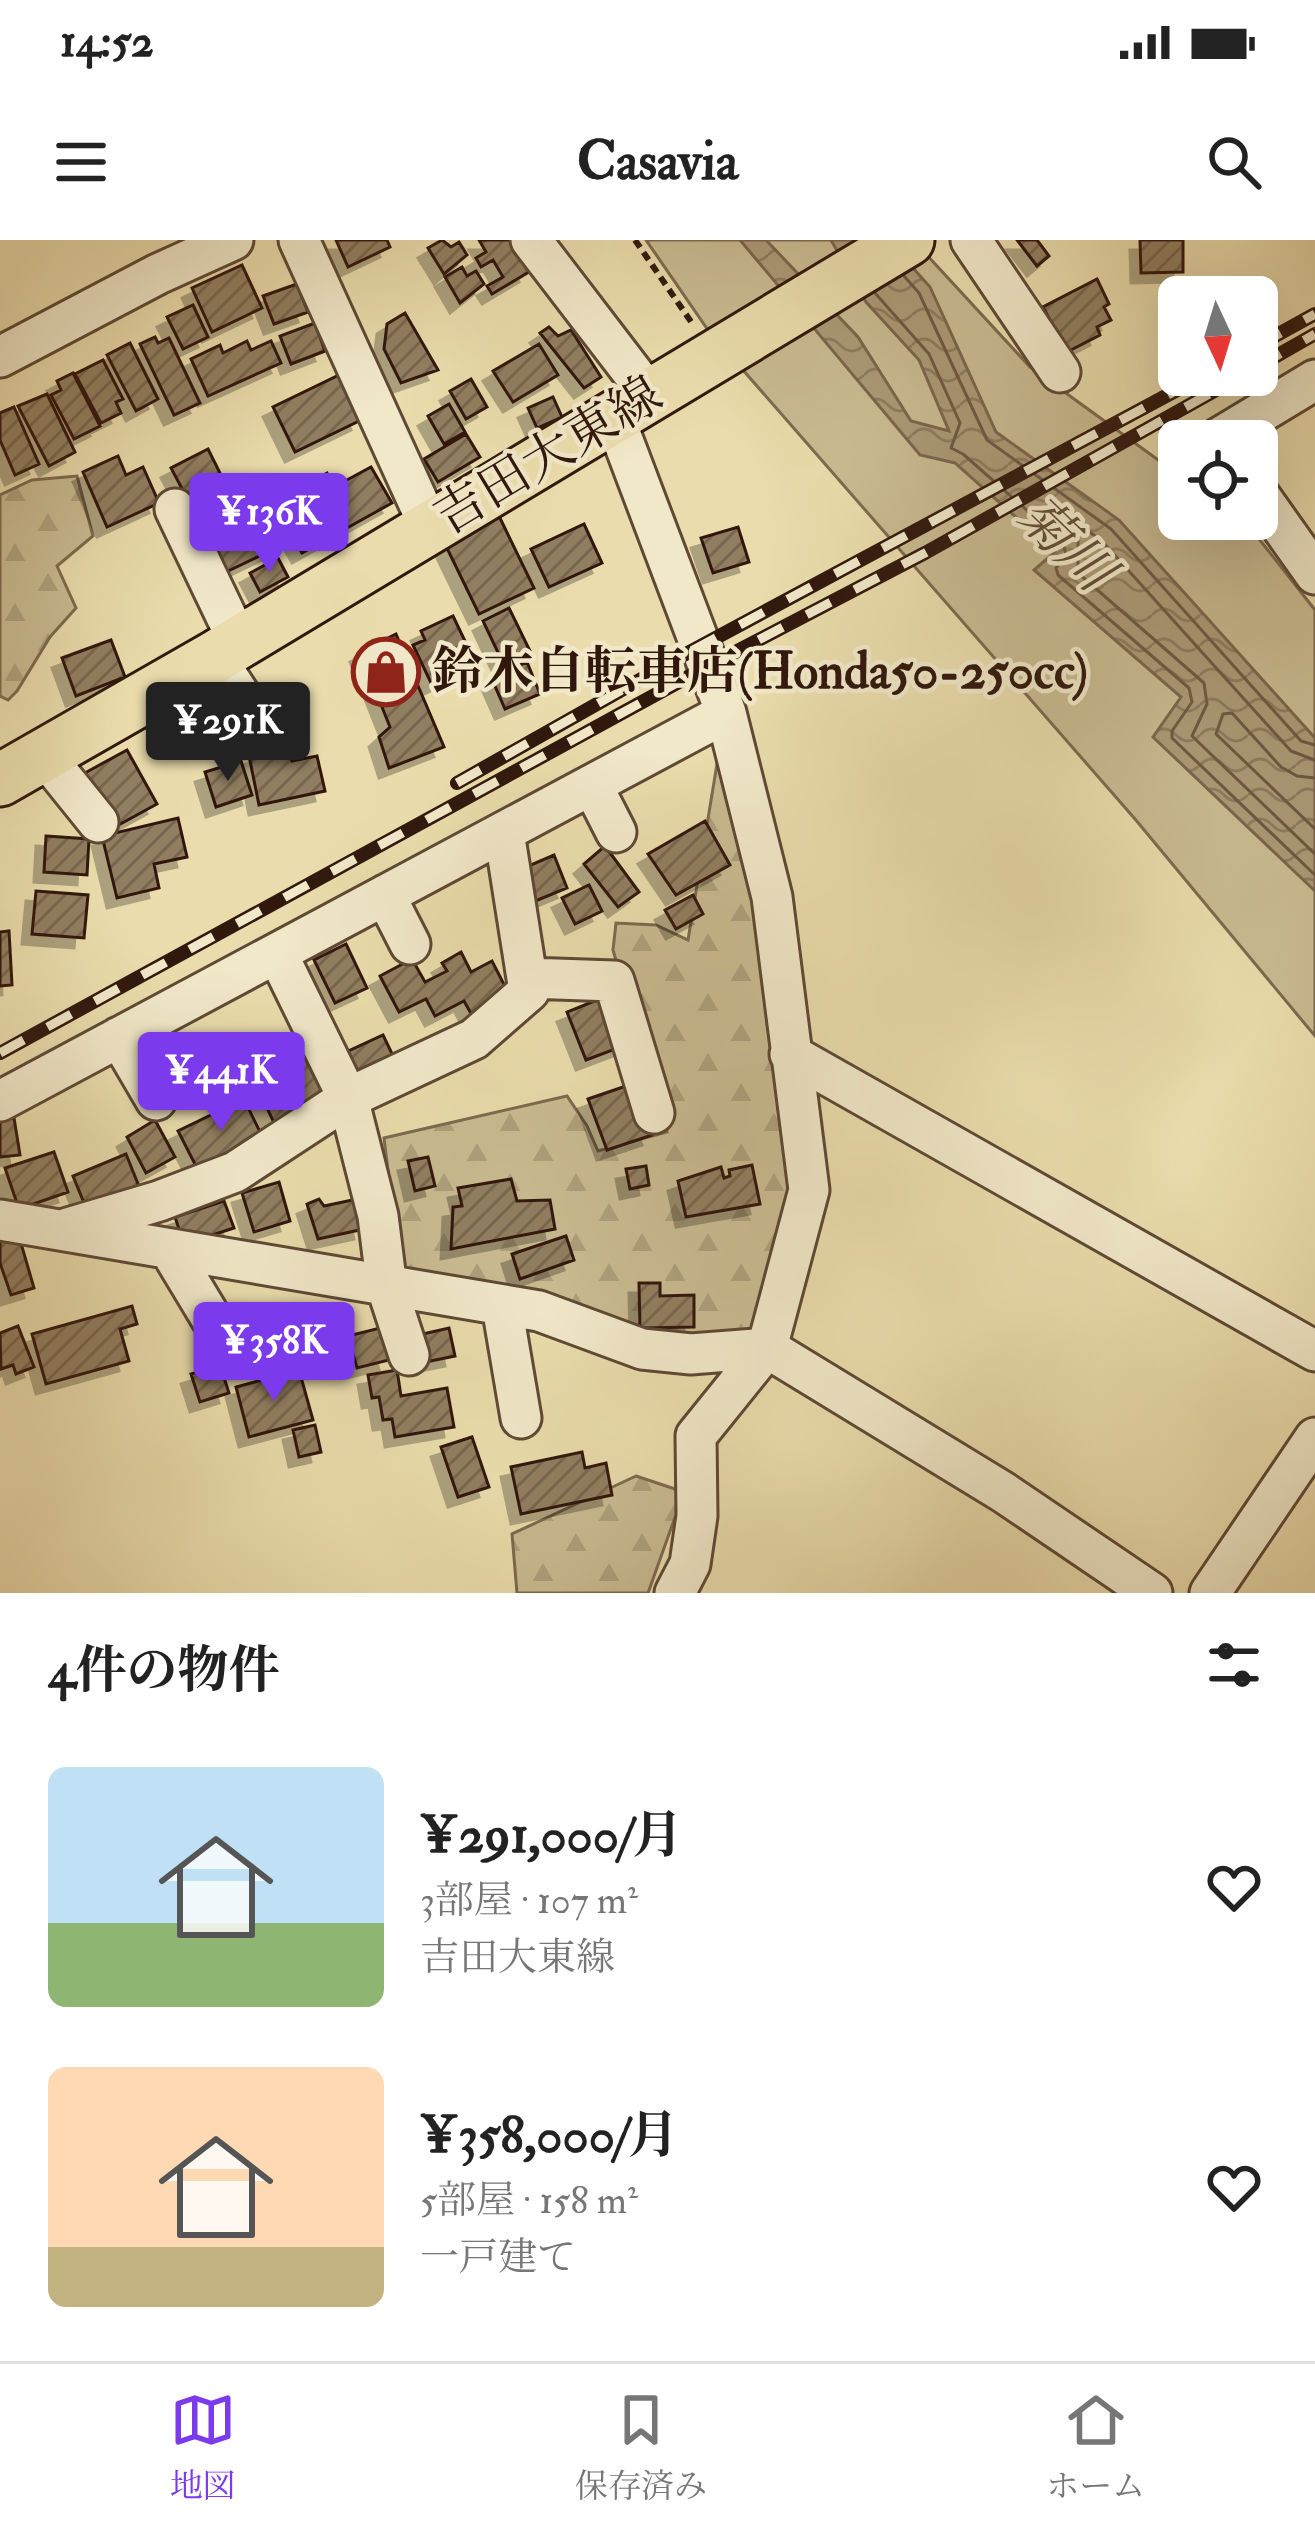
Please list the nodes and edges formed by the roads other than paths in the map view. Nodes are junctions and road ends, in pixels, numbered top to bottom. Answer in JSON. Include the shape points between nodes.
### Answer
{"nodes":[{"id":1,"x":233,"y":240,"type":"edge"},
{"id":2,"x":299,"y":240,"type":"edge"},
{"id":3,"x":532,"y":240,"type":"edge"},
{"id":4,"x":908,"y":240,"type":"edge"},
{"id":5,"x":970,"y":240,"type":"edge"},
{"id":6,"x":0,"y":358,"type":"edge"},
{"id":7,"x":1060,"y":372,"type":"dead end"},
{"id":8,"x":1300,"y":389,"type":"edge"},
{"id":9,"x":631,"y":404,"type":"junction"},
{"id":10,"x":1249,"y":420,"type":"edge"},
{"id":11,"x":175,"y":509,"type":"dead end"},
{"id":12,"x":1278,"y":522,"type":"edge"},
{"id":13,"x":430,"y":528,"type":"junction"},
{"id":14,"x":1315,"y":574,"type":"edge"},
{"id":15,"x":226,"y":649,"type":"junction"},
{"id":16,"x":726,"y":713,"type":"junction"},
{"id":17,"x":254,"y":717,"type":"dead end"},
{"id":18,"x":44,"y":755,"type":"junction"},
{"id":19,"x":0,"y":780,"type":"edge"},
{"id":20,"x":592,"y":785,"type":"junction"},
{"id":21,"x":98,"y":822,"type":"dead end"},
{"id":22,"x":504,"y":832,"type":"junction"},
{"id":23,"x":616,"y":832,"type":"dead end"},
{"id":24,"x":385,"y":895,"type":"junction"},
{"id":25,"x":410,"y":944,"type":"dead end"},
{"id":26,"x":277,"y":953,"type":"junction"},
{"id":27,"x":527,"y":978,"type":"junction"},
{"id":28,"x":119,"y":1037,"type":"junction"},
{"id":29,"x":790,"y":1054,"type":"junction"},
{"id":30,"x":348,"y":1098,"type":"junction"},
{"id":31,"x":156,"y":1100,"type":"dead end"},
{"id":32,"x":0,"y":1101,"type":"edge"},
{"id":33,"x":654,"y":1113,"type":"dead end"},
{"id":34,"x":0,"y":1220,"type":"edge"},
{"id":35,"x":58,"y":1230,"type":"junction"},
{"id":36,"x":170,"y":1250,"type":"junction"},
{"id":37,"x":387,"y":1288,"type":"junction"},
{"id":38,"x":502,"y":1306,"type":"junction"},
{"id":39,"x":223,"y":1338,"type":"dead end"},
{"id":40,"x":767,"y":1348,"type":"junction"},
{"id":41,"x":1315,"y":1351,"type":"edge"},
{"id":42,"x":409,"y":1355,"type":"dead end"},
{"id":43,"x":521,"y":1418,"type":"dead end"},
{"id":44,"x":1315,"y":1438,"type":"edge"},
{"id":45,"x":675,"y":1593,"type":"edge"},
{"id":46,"x":1153,"y":1593,"type":"edge"},
{"id":47,"x":1210,"y":1593,"type":"edge"}],
"edges":[{"from":1,"to":6,"type":"street"},
{"from":2,"to":13,"type":"street"},
{"from":3,"to":9,"type":"street"},
{"from":4,"to":9,"type":"main road","name":"吉田大東線","via":[[714,345]]},
{"from":5,"to":7,"type":"street"},
{"from":8,"to":10,"type":"street"},
{"from":9,"to":13,"type":"main road","name":"吉田大東線"},
{"from":9,"to":16,"type":"street"},
{"from":11,"to":15,"type":"street"},
{"from":12,"to":14,"type":"street"},
{"from":13,"to":15,"type":"main road","name":"吉田大東線"},
{"from":15,"to":17,"type":"street"},
{"from":15,"to":18,"type":"main road","name":"吉田大東線"},
{"from":16,"to":20,"type":"street"},
{"from":16,"to":29,"type":"street","via":[[772,897]]},
{"from":18,"to":19,"type":"main road","name":"吉田大東線"},
{"from":18,"to":21,"type":"street"},
{"from":20,"to":22,"type":"street"},
{"from":20,"to":23,"type":"street"},
{"from":22,"to":24,"type":"street"},
{"from":22,"to":27,"type":"street"},
{"from":24,"to":25,"type":"street"},
{"from":24,"to":26,"type":"street"},
{"from":26,"to":28,"type":"street"},
{"from":26,"to":30,"type":"street"},
{"from":27,"to":30,"type":"street","via":[[529,991],[474,1039]]},
{"from":27,"to":33,"type":"street","via":[[614,981]]},
{"from":28,"to":31,"type":"street"},
{"from":28,"to":32,"type":"street"},
{"from":29,"to":40,"type":"street","via":[[809,1190]]},
{"from":29,"to":41,"type":"street"},
{"from":30,"to":35,"type":"street","via":[[235,1172]]},
{"from":30,"to":37,"type":"street"},
{"from":34,"to":35,"type":"street"},
{"from":35,"to":36,"type":"street"},
{"from":36,"to":37,"type":"street"},
{"from":36,"to":39,"type":"street"},
{"from":37,"to":38,"type":"street"},
{"from":37,"to":42,"type":"street"},
{"from":38,"to":40,"type":"street","via":[[642,1348]]},
{"from":38,"to":43,"type":"street"},
{"from":40,"to":45,"type":"street","via":[[696,1436],[697,1516],[690,1564]]},
{"from":40,"to":46,"type":"street"},
{"from":44,"to":47,"type":"street"}]}
